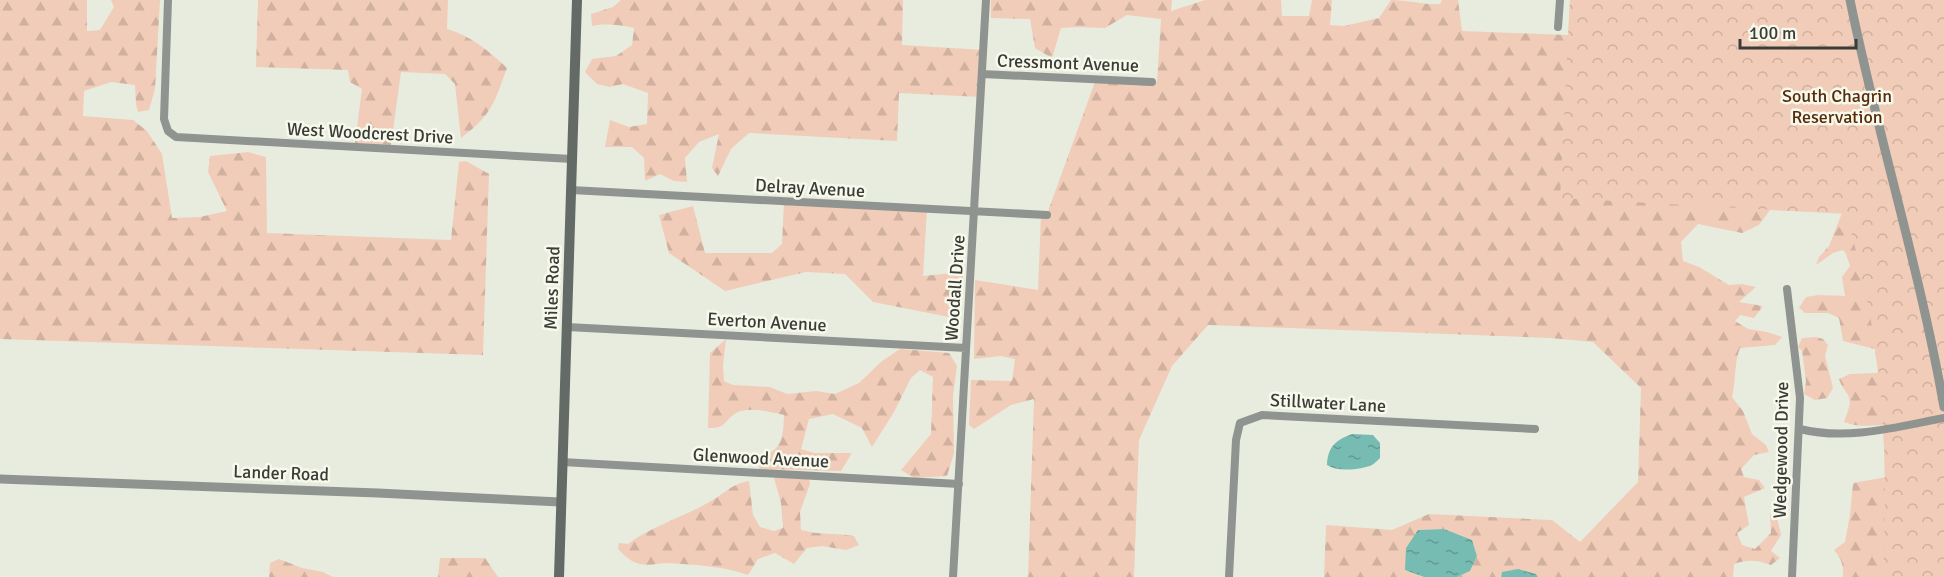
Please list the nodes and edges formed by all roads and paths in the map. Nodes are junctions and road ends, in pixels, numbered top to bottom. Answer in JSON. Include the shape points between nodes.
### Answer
{"nodes":[{"id":1,"x":168,"y":0,"type":"edge"},
{"id":2,"x":577,"y":0,"type":"edge"},
{"id":3,"x":986,"y":0,"type":"edge"},
{"id":4,"x":1560,"y":0,"type":"edge"},
{"id":5,"x":1850,"y":0,"type":"edge"},
{"id":6,"x":1558,"y":27,"type":"dead end"},
{"id":7,"x":982,"y":75,"type":"junction"},
{"id":8,"x":1152,"y":82,"type":"dead end"},
{"id":9,"x":572,"y":159,"type":"junction"},
{"id":10,"x":571,"y":190,"type":"junction"},
{"id":11,"x":974,"y":212,"type":"junction"},
{"id":12,"x":1047,"y":215,"type":"dead end"},
{"id":13,"x":1787,"y":289,"type":"dead end"},
{"id":14,"x":567,"y":327,"type":"junction"},
{"id":15,"x":966,"y":348,"type":"junction"},
{"id":16,"x":1944,"y":407,"type":"edge"},
{"id":17,"x":1944,"y":418,"type":"edge"},
{"id":18,"x":1535,"y":429,"type":"dead end"},
{"id":19,"x":1800,"y":429,"type":"junction"},
{"id":20,"x":562,"y":462,"type":"junction"},
{"id":21,"x":0,"y":479,"type":"edge"},
{"id":22,"x":959,"y":484,"type":"junction"},
{"id":23,"x":560,"y":502,"type":"junction"},
{"id":24,"x":559,"y":577,"type":"edge"},
{"id":25,"x":953,"y":577,"type":"edge"},
{"id":26,"x":1229,"y":577,"type":"edge"},
{"id":27,"x":1792,"y":577,"type":"edge"}],
"edges":[{"from":1,"to":9,"type":"street","name":"West Woodcrest Drive","via":[[164,119],[168,131],[176,137]]},
{"from":2,"to":9,"type":"main road","name":"Miles Road"},
{"from":3,"to":7,"type":"street","name":"Woodall Drive"},
{"from":4,"to":6,"type":"street"},
{"from":5,"to":16,"type":"street","via":[[1927,320]]},
{"from":7,"to":8,"type":"street","name":"Cressmont Avenue"},
{"from":7,"to":11,"type":"street","name":"Woodall Drive"},
{"from":9,"to":10,"type":"main road","name":"Miles Road"},
{"from":10,"to":11,"type":"street","name":"Delray Avenue"},
{"from":10,"to":14,"type":"main road","name":"Miles Road"},
{"from":11,"to":12,"type":"street","name":"Delray Avenue"},
{"from":11,"to":15,"type":"street","name":"Woodall Drive"},
{"from":13,"to":19,"type":"street","name":"Wedgewood Drive"},
{"from":14,"to":15,"type":"street","name":"Everton Avenue"},
{"from":14,"to":20,"type":"main road","name":"Miles Road"},
{"from":15,"to":22,"type":"street","name":"Woodall Drive"},
{"from":17,"to":19,"type":"street","via":[[1854,434]]},
{"from":18,"to":26,"type":"street","name":"Stillwater Lane","via":[[1262,415],[1240,423]]},
{"from":19,"to":27,"type":"street","name":"Wedgewood Drive"},
{"from":20,"to":22,"type":"street","name":"Glenwood Avenue"},
{"from":20,"to":23,"type":"main road","name":"Miles Road"},
{"from":21,"to":23,"type":"street","name":"Lander Road"},
{"from":22,"to":25,"type":"street","name":"Woodall Drive"},
{"from":23,"to":24,"type":"main road","name":"Miles Road"}]}
